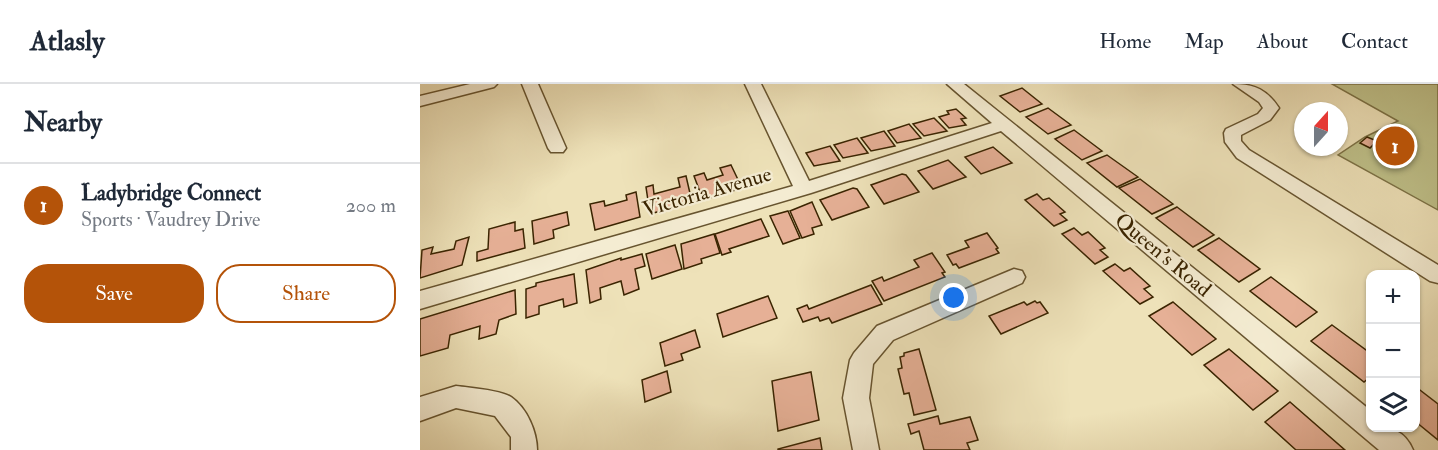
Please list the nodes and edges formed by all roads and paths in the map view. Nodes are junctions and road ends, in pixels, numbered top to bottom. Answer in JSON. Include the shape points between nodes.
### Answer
{"nodes":[{"id":1,"x":489,"y":84,"type":"edge"},
{"id":2,"x":530,"y":84,"type":"edge"},
{"id":3,"x":753,"y":84,"type":"edge"},
{"id":4,"x":955,"y":84,"type":"edge"},
{"id":5,"x":1241,"y":84,"type":"edge"},
{"id":6,"x":420,"y":101,"type":"edge"},
{"id":7,"x":1006,"y":124,"type":"junction"},
{"id":8,"x":557,"y":148,"type":"dead end"},
{"id":9,"x":804,"y":189,"type":"junction"},
{"id":10,"x":1438,"y":275,"type":"edge"},
{"id":11,"x":1014,"y":277,"type":"dead end"},
{"id":12,"x":420,"y":300,"type":"edge"},
{"id":13,"x":420,"y":409,"type":"edge"},
{"id":14,"x":1366,"y":422,"type":"edge"},
{"id":15,"x":1378,"y":432,"type":"edge"},
{"id":16,"x":524,"y":450,"type":"edge"},
{"id":17,"x":866,"y":450,"type":"edge"},
{"id":18,"x":1400,"y":450,"type":"edge"}],
"edges":[{"from":1,"to":6,"type":"street"},
{"from":2,"to":8,"type":"street"},
{"from":3,"to":9,"type":"street"},
{"from":4,"to":7,"type":"street","name":"Queen's Road"},
{"from":5,"to":10,"type":"street","via":[[1265,99],[1271,108],[1264,117],[1232,133],[1233,142],[1243,154]]},
{"from":7,"to":9,"type":"street","name":"Victoria Avenue"},
{"from":7,"to":14,"type":"street","name":"Queen's Road"},
{"from":9,"to":12,"type":"street","name":"Victoria Avenue"},
{"from":11,"to":17,"type":"street","via":[[885,333],[862,360],[856,398]]},
{"from":13,"to":16,"type":"street","via":[[456,397],[503,406],[524,435]]},
{"from":15,"to":18,"type":"street","name":"Queen's Road"}]}
